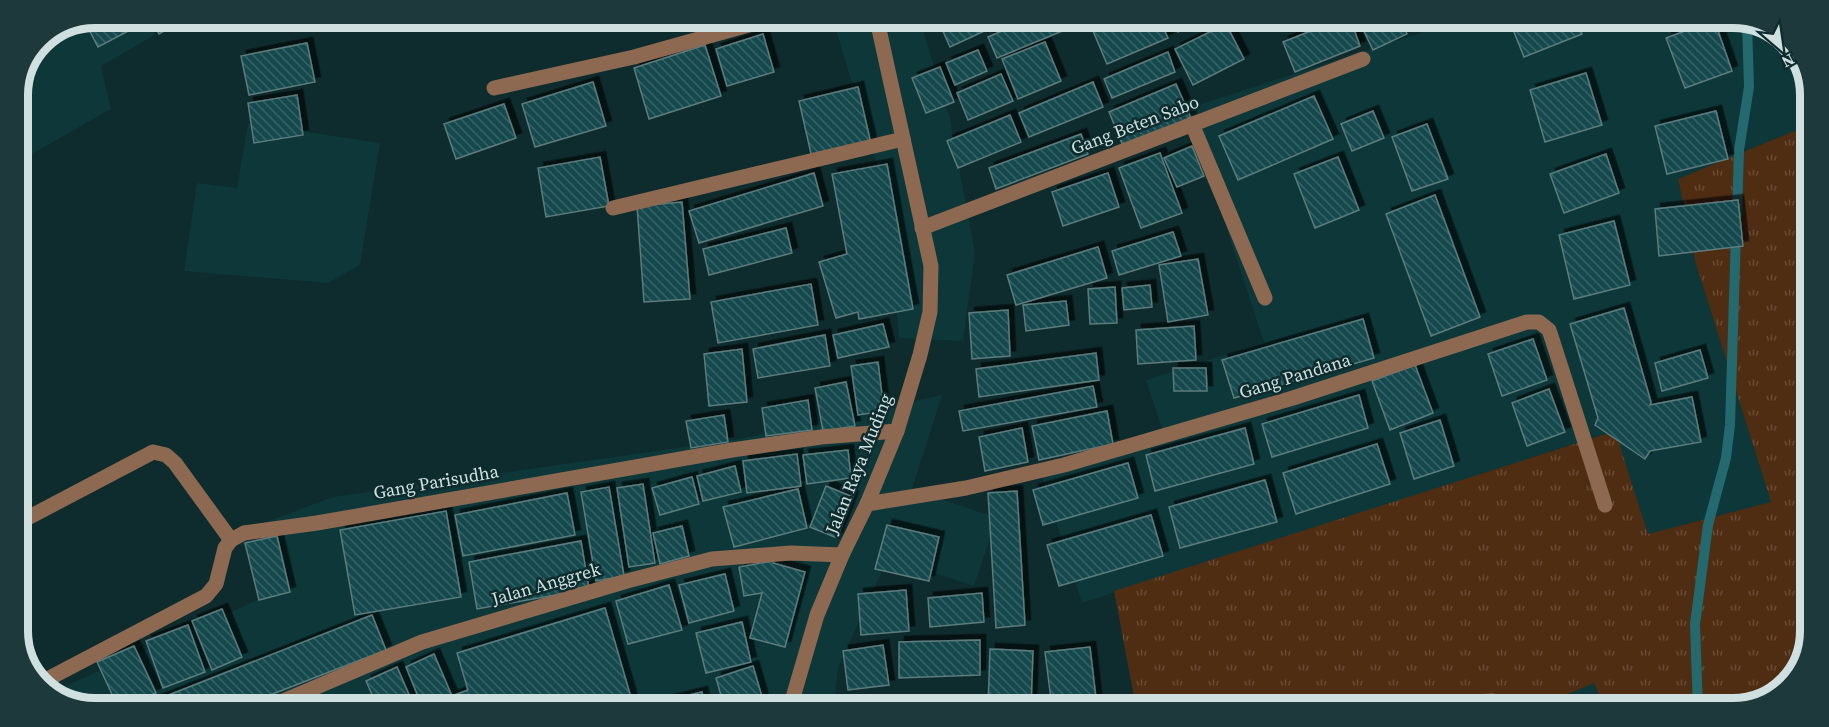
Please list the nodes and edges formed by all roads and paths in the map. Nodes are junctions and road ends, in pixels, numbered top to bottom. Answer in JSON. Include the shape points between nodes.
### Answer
{"nodes":[{"id":1,"x":738,"y":28,"type":"edge"},
{"id":2,"x":879,"y":28,"type":"edge"},
{"id":3,"x":1363,"y":59,"type":"dead end"},
{"id":4,"x":494,"y":88,"type":"dead end"},
{"id":5,"x":1192,"y":124,"type":"junction"},
{"id":6,"x":903,"y":139,"type":"junction"},
{"id":7,"x":613,"y":208,"type":"dead end"},
{"id":8,"x":922,"y":228,"type":"junction"},
{"id":9,"x":1265,"y":298,"type":"dead end"},
{"id":10,"x":897,"y":431,"type":"junction"},
{"id":11,"x":867,"y":504,"type":"junction"},
{"id":12,"x":1605,"y":505,"type":"dead end"},
{"id":13,"x":29,"y":517,"type":"edge"},
{"id":14,"x":231,"y":540,"type":"junction"},
{"id":15,"x":842,"y":555,"type":"junction"},
{"id":16,"x":47,"y":678,"type":"edge"},
{"id":17,"x":290,"y":698,"type":"edge"},
{"id":18,"x":794,"y":698,"type":"edge"}],
"edges":[{"from":1,"to":4,"type":"street","via":[[634,57]]},
{"from":2,"to":6,"type":"street","name":"Jalan Raya Muding"},
{"from":3,"to":5,"type":"street","name":"Gang Beten Sabo"},
{"from":5,"to":8,"type":"street","name":"Gang Beten Sabo"},
{"from":5,"to":9,"type":"street"},
{"from":6,"to":7,"type":"street"},
{"from":6,"to":8,"type":"street","name":"Jalan Raya Muding"},
{"from":8,"to":10,"type":"street","name":"Jalan Raya Muding","via":[[931,266],[930,312]]},
{"from":10,"to":11,"type":"street","name":"Jalan Raya Muding"},
{"from":10,"to":14,"type":"street","name":"Gang Parisudha","via":[[732,450],[317,524],[265,529]]},
{"from":11,"to":12,"type":"street","name":"Gang Pandana","via":[[966,488],[1064,465],[1293,398],[1527,322],[1539,322],[1549,330]]},
{"from":11,"to":15,"type":"street","name":"Jalan Raya Muding"},
{"from":13,"to":14,"type":"street","via":[[153,452],[166,455],[175,463]]},
{"from":14,"to":16,"type":"street","via":[[225,548],[216,584],[206,596]]},
{"from":15,"to":17,"type":"street","name":"Jalan Anggrek","via":[[791,553],[712,559],[627,581],[422,642]]},
{"from":15,"to":18,"type":"street","name":"Jalan Raya Muding","via":[[817,615]]}]}
